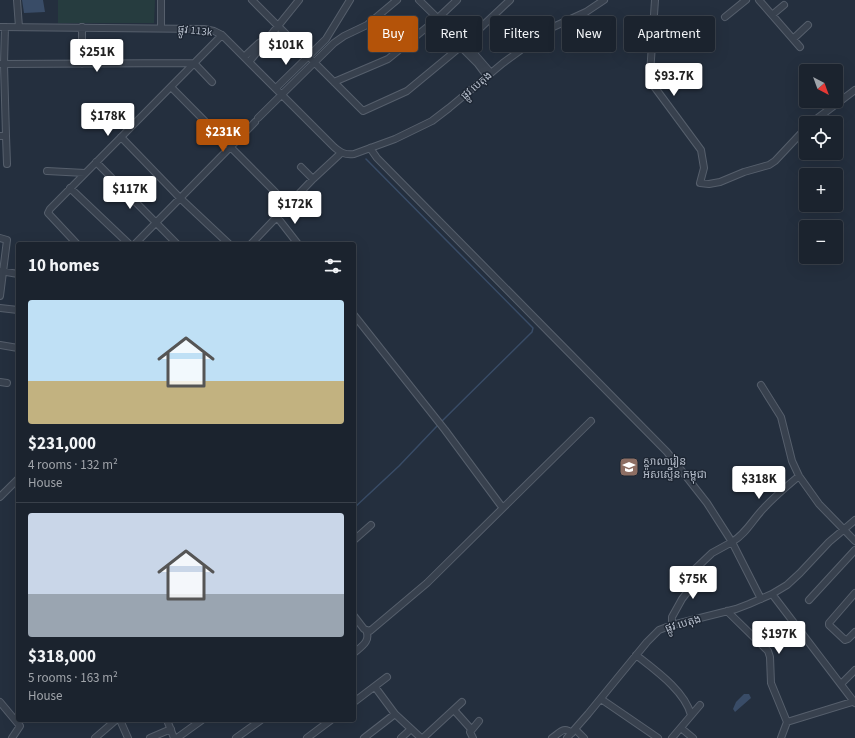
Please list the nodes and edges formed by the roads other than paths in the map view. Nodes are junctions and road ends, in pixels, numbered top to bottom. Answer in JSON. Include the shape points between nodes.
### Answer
{"nodes":[{"id":1,"x":17,"y":0,"type":"edge"},
{"id":2,"x":161,"y":0,"type":"edge"},
{"id":3,"x":253,"y":0,"type":"edge"},
{"id":4,"x":299,"y":0,"type":"edge"},
{"id":5,"x":350,"y":0,"type":"edge"},
{"id":6,"x":397,"y":0,"type":"edge"},
{"id":7,"x":419,"y":0,"type":"edge"},
{"id":8,"x":457,"y":0,"type":"edge"},
{"id":9,"x":510,"y":0,"type":"edge"},
{"id":10,"x":604,"y":0,"type":"edge"},
{"id":11,"x":655,"y":0,"type":"edge"},
{"id":12,"x":746,"y":0,"type":"edge"},
{"id":13,"x":759,"y":0,"type":"edge"},
{"id":14,"x":784,"y":5,"type":"dead end"},
{"id":15,"x":434,"y":16,"type":"edge"},
{"id":16,"x":440,"y":16,"type":"edge"},
{"id":17,"x":772,"y":16,"type":"junction"},
{"id":18,"x":725,"y":18,"type":"dead end"},
{"id":19,"x":808,"y":25,"type":"dead end"},
{"id":20,"x":335,"y":26,"type":"junction"},
{"id":21,"x":2,"y":27,"type":"edge"},
{"id":22,"x":19,"y":27,"type":"junction"},
{"id":23,"x":82,"y":27,"type":"junction"},
{"id":24,"x":278,"y":27,"type":"junction"},
{"id":25,"x":482,"y":27,"type":"edge"},
{"id":26,"x":161,"y":28,"type":"junction"},
{"id":27,"x":426,"y":28,"type":"edge"},
{"id":28,"x":222,"y":35,"type":"junction"},
{"id":29,"x":344,"y":36,"type":"junction"},
{"id":30,"x":792,"y":38,"type":"junction"},
{"id":31,"x":268,"y":39,"type":"junction"},
{"id":32,"x":800,"y":47,"type":"dead end"},
{"id":33,"x":454,"y":52,"type":"edge"},
{"id":34,"x":469,"y":52,"type":"edge"},
{"id":35,"x":308,"y":56,"type":"junction"},
{"id":36,"x":244,"y":57,"type":"junction"},
{"id":37,"x":249,"y":62,"type":"junction"},
{"id":38,"x":314,"y":62,"type":"junction"},
{"id":39,"x":194,"y":63,"type":"junction"},
{"id":40,"x":2,"y":64,"type":"edge"},
{"id":41,"x":82,"y":64,"type":"junction"},
{"id":42,"x":489,"y":74,"type":"junction"},
{"id":43,"x":212,"y":82,"type":"dead end"},
{"id":44,"x":334,"y":82,"type":"junction"},
{"id":45,"x":171,"y":87,"type":"junction"},
{"id":46,"x":276,"y":88,"type":"junction"},
{"id":47,"x":855,"y":90,"type":"edge"},
{"id":48,"x":282,"y":94,"type":"junction"},
{"id":49,"x":2,"y":101,"type":"edge"},
{"id":50,"x":820,"y":116,"type":"edge"},
{"id":51,"x":799,"y":135,"type":"edge"},
{"id":52,"x":3,"y":136,"type":"edge"},
{"id":53,"x":121,"y":137,"type":"junction"},
{"id":54,"x":230,"y":147,"type":"junction"},
{"id":55,"x":370,"y":148,"type":"junction"},
{"id":56,"x":341,"y":153,"type":"junction"},
{"id":57,"x":96,"y":162,"type":"junction"},
{"id":58,"x":7,"y":164,"type":"dead end"},
{"id":59,"x":301,"y":167,"type":"dead end"},
{"id":60,"x":47,"y":171,"type":"dead end"},
{"id":61,"x":85,"y":173,"type":"junction"},
{"id":62,"x":313,"y":179,"type":"junction"},
{"id":63,"x":70,"y":188,"type":"junction"},
{"id":64,"x":180,"y":198,"type":"junction"},
{"id":65,"x":288,"y":205,"type":"junction"},
{"id":66,"x":277,"y":217,"type":"junction"},
{"id":67,"x":156,"y":223,"type":"junction"},
{"id":68,"x":0,"y":238,"type":"edge"},
{"id":69,"x":69,"y":241,"type":"edge"},
{"id":70,"x":126,"y":242,"type":"edge"},
{"id":71,"x":137,"y":242,"type":"edge"},
{"id":72,"x":175,"y":242,"type":"edge"},
{"id":73,"x":227,"y":242,"type":"edge"},
{"id":74,"x":253,"y":242,"type":"edge"},
{"id":75,"x":296,"y":242,"type":"edge"},
{"id":76,"x":2,"y":272,"type":"edge"},
{"id":77,"x":16,"y":274,"type":"edge"},
{"id":78,"x":0,"y":296,"type":"edge"},
{"id":79,"x":0,"y":308,"type":"edge"},
{"id":80,"x":16,"y":310,"type":"edge"},
{"id":81,"x":356,"y":318,"type":"edge"},
{"id":82,"x":0,"y":345,"type":"edge"},
{"id":83,"x":16,"y":348,"type":"edge"},
{"id":84,"x":760,"y":385,"type":"dead end"},
{"id":85,"x":591,"y":420,"type":"dead end"},
{"id":86,"x":799,"y":476,"type":"junction"},
{"id":87,"x":16,"y":481,"type":"edge"},
{"id":88,"x":0,"y":497,"type":"edge"},
{"id":89,"x":502,"y":507,"type":"junction"},
{"id":90,"x":855,"y":520,"type":"edge"},
{"id":91,"x":371,"y":525,"type":"dead end"},
{"id":92,"x":844,"y":529,"type":"junction"},
{"id":93,"x":356,"y":538,"type":"edge"},
{"id":94,"x":855,"y":541,"type":"edge"},
{"id":95,"x":732,"y":542,"type":"junction"},
{"id":96,"x":855,"y":550,"type":"edge"},
{"id":97,"x":855,"y":593,"type":"edge"},
{"id":98,"x":772,"y":594,"type":"junction"},
{"id":99,"x":761,"y":599,"type":"junction"},
{"id":100,"x":809,"y":600,"type":"dead end"},
{"id":101,"x":727,"y":611,"type":"junction"},
{"id":102,"x":356,"y":618,"type":"edge"},
{"id":103,"x":672,"y":624,"type":"junction"},
{"id":104,"x":366,"y":630,"type":"junction"},
{"id":105,"x":855,"y":632,"type":"edge"},
{"id":106,"x":356,"y":651,"type":"edge"},
{"id":107,"x":636,"y":655,"type":"junction"},
{"id":108,"x":855,"y":670,"type":"edge"},
{"id":109,"x":387,"y":677,"type":"dead end"},
{"id":110,"x":841,"y":684,"type":"junction"},
{"id":111,"x":375,"y":687,"type":"junction"},
{"id":112,"x":601,"y":699,"type":"junction"},
{"id":113,"x":356,"y":701,"type":"edge"},
{"id":114,"x":462,"y":702,"type":"dead end"},
{"id":115,"x":855,"y":702,"type":"edge"},
{"id":116,"x":0,"y":703,"type":"edge"},
{"id":117,"x":700,"y":705,"type":"dead end"},
{"id":118,"x":454,"y":710,"type":"junction"},
{"id":119,"x":395,"y":714,"type":"junction"},
{"id":120,"x":691,"y":715,"type":"junction"},
{"id":121,"x":16,"y":721,"type":"edge"},
{"id":122,"x":478,"y":721,"type":"dead end"},
{"id":123,"x":17,"y":722,"type":"edge"},
{"id":124,"x":114,"y":722,"type":"edge"},
{"id":125,"x":121,"y":722,"type":"edge"},
{"id":126,"x":169,"y":722,"type":"edge"},
{"id":127,"x":199,"y":722,"type":"edge"},
{"id":128,"x":258,"y":722,"type":"edge"},
{"id":129,"x":328,"y":722,"type":"edge"},
{"id":130,"x":787,"y":722,"type":"junction"},
{"id":131,"x":681,"y":728,"type":"junction"},
{"id":132,"x":171,"y":729,"type":"junction"},
{"id":133,"x":412,"y":729,"type":"junction"},
{"id":134,"x":472,"y":729,"type":"junction"},
{"id":135,"x":571,"y":733,"type":"edge"},
{"id":136,"x":12,"y":738,"type":"edge"},
{"id":137,"x":95,"y":738,"type":"edge"},
{"id":138,"x":128,"y":738,"type":"edge"},
{"id":139,"x":150,"y":738,"type":"edge"},
{"id":140,"x":175,"y":738,"type":"edge"},
{"id":141,"x":236,"y":738,"type":"edge"},
{"id":142,"x":307,"y":738,"type":"edge"},
{"id":143,"x":364,"y":738,"type":"edge"},
{"id":144,"x":401,"y":738,"type":"edge"},
{"id":145,"x":422,"y":738,"type":"edge"},
{"id":146,"x":473,"y":738,"type":"edge"},
{"id":147,"x":552,"y":738,"type":"edge"},
{"id":148,"x":584,"y":738,"type":"edge"},
{"id":149,"x":658,"y":738,"type":"edge"},
{"id":150,"x":672,"y":738,"type":"edge"},
{"id":151,"x":693,"y":738,"type":"edge"},
{"id":152,"x":781,"y":738,"type":"edge"}],
"edges":[{"from":1,"to":22,"type":"street"},
{"from":2,"to":26,"type":"street"},
{"from":3,"to":24,"type":"street"},
{"from":4,"to":24,"type":"street"},
{"from":5,"to":20,"type":"street"},
{"from":6,"to":29,"type":"street","via":[[367,25]]},
{"from":7,"to":15,"type":"street"},
{"from":8,"to":16,"type":"street"},
{"from":9,"to":25,"type":"street"},
{"from":10,"to":42,"type":"street","name":"ផ្លូវ បេតុង","via":[[586,12],[551,28]]},
{"from":11,"to":51,"type":"street","via":[[650,74],[653,85],[701,150],[704,168],[700,183],[720,182],[769,165]]},
{"from":12,"to":18,"type":"street"},
{"from":13,"to":17,"type":"street"},
{"from":14,"to":17,"type":"street"},
{"from":17,"to":30,"type":"street"},
{"from":19,"to":30,"type":"street"},
{"from":20,"to":29,"type":"street"},
{"from":20,"to":35,"type":"street","via":[[326,39]]},
{"from":21,"to":22,"type":"street","name":"ផ្លូវ 113k"},
{"from":21,"to":40,"type":"street"},
{"from":22,"to":23,"type":"street","name":"ផ្លូវ 113k"},
{"from":23,"to":26,"type":"street","name":"ផ្លូវ 113k"},
{"from":23,"to":41,"type":"street"},
{"from":24,"to":31,"type":"street"},
{"from":24,"to":35,"type":"street"},
{"from":26,"to":28,"type":"street","name":"ផ្លូវ 113k","via":[[204,29]]},
{"from":27,"to":44,"type":"street","via":[[388,58]]},
{"from":28,"to":36,"type":"street","name":"ផ្លូវ 113k"},
{"from":28,"to":39,"type":"street"},
{"from":29,"to":38,"type":"street"},
{"from":30,"to":32,"type":"street"},
{"from":31,"to":36,"type":"street","via":[[259,43]]},
{"from":31,"to":37,"type":"street"},
{"from":33,"to":44,"type":"street","via":[[407,91],[365,111]]},
{"from":34,"to":42,"type":"street"},
{"from":35,"to":38,"type":"street"},
{"from":35,"to":46,"type":"street"},
{"from":36,"to":37,"type":"street","name":"ផ្លូវ 113k"},
{"from":37,"to":46,"type":"street","name":"ផ្លូវ 113k"},
{"from":38,"to":44,"type":"street"},
{"from":38,"to":48,"type":"street"},
{"from":39,"to":41,"type":"street"},
{"from":39,"to":43,"type":"street"},
{"from":39,"to":45,"type":"street"},
{"from":40,"to":41,"type":"street"},
{"from":40,"to":49,"type":"street"},
{"from":42,"to":55,"type":"street","name":"ផ្លូវ បេតុង","via":[[432,121]]},
{"from":45,"to":53,"type":"street"},
{"from":45,"to":54,"type":"street"},
{"from":46,"to":48,"type":"street","name":"ផ្លូវ 113k"},
{"from":47,"to":50,"type":"street"},
{"from":48,"to":54,"type":"street"},
{"from":48,"to":56,"type":"street","name":"ផ្លូវ 113k"},
{"from":49,"to":52,"type":"street"},
{"from":52,"to":58,"type":"street"},
{"from":53,"to":57,"type":"street"},
{"from":53,"to":64,"type":"street"},
{"from":54,"to":64,"type":"street"},
{"from":54,"to":65,"type":"street"},
{"from":55,"to":56,"type":"street","name":"ផ្លូវ បេតុង","via":[[354,154]]},
{"from":55,"to":95,"type":"street","via":[[667,452],[707,503]]},
{"from":56,"to":62,"type":"street"},
{"from":57,"to":61,"type":"street"},
{"from":57,"to":67,"type":"street"},
{"from":59,"to":62,"type":"street"},
{"from":60,"to":61,"type":"street"},
{"from":61,"to":63,"type":"street"},
{"from":62,"to":65,"type":"street"},
{"from":63,"to":69,"type":"street","via":[[48,213]]},
{"from":63,"to":70,"type":"street"},
{"from":64,"to":67,"type":"street"},
{"from":64,"to":73,"type":"street"},
{"from":65,"to":66,"type":"street"},
{"from":66,"to":74,"type":"street"},
{"from":66,"to":75,"type":"street"},
{"from":67,"to":71,"type":"street"},
{"from":67,"to":72,"type":"street"},
{"from":68,"to":76,"type":"street","via":[[7,240]]},
{"from":76,"to":77,"type":"street"},
{"from":76,"to":78,"type":"street"},
{"from":79,"to":80,"type":"street"},
{"from":81,"to":89,"type":"street","via":[[445,430]]},
{"from":82,"to":83,"type":"street"},
{"from":84,"to":86,"type":"street","via":[[781,417],[792,462]]},
{"from":85,"to":89,"type":"street"},
{"from":86,"to":92,"type":"street","via":[[819,504]]},
{"from":86,"to":95,"type":"street","via":[[763,508],[738,539]]},
{"from":87,"to":88,"type":"street"},
{"from":89,"to":104,"type":"street","via":[[420,589],[370,631]]},
{"from":90,"to":92,"type":"street","name":"ផ្លូវ បេតុង"},
{"from":91,"to":93,"type":"street"},
{"from":92,"to":94,"type":"street"},
{"from":92,"to":98,"type":"street","name":"ផ្លូវ បេតុង","via":[[800,574]]},
{"from":95,"to":99,"type":"street"},
{"from":95,"to":103,"type":"street","via":[[712,553],[692,572],[694,581],[672,616]]},
{"from":96,"to":100,"type":"street"},
{"from":97,"to":105,"type":"street","via":[[829,625],[845,640]]},
{"from":98,"to":99,"type":"street","name":"ផ្លូវ បេតុង"},
{"from":98,"to":110,"type":"street"},
{"from":99,"to":101,"type":"street","name":"ផ្លូវ បេតុង"},
{"from":101,"to":103,"type":"street","name":"ផ្លូវ បេតុង"},
{"from":101,"to":130,"type":"street","via":[[768,652],[771,683]]},
{"from":102,"to":104,"type":"street"},
{"from":103,"to":107,"type":"street","name":"ផ្លូវ បេតុង","via":[[653,635]]},
{"from":104,"to":106,"type":"street","via":[[368,640]]},
{"from":107,"to":112,"type":"street","name":"ផ្លូវ បេតុង"},
{"from":107,"to":120,"type":"street","via":[[674,688]]},
{"from":108,"to":110,"type":"street"},
{"from":109,"to":111,"type":"street"},
{"from":110,"to":115,"type":"street"},
{"from":111,"to":113,"type":"street"},
{"from":111,"to":119,"type":"street"},
{"from":112,"to":135,"type":"street","name":"ផ្លូវ បេតុង"},
{"from":112,"to":149,"type":"street"},
{"from":114,"to":118,"type":"street"},
{"from":115,"to":130,"type":"street"},
{"from":116,"to":121,"type":"street"},
{"from":117,"to":120,"type":"street"},
{"from":118,"to":134,"type":"street"},
{"from":118,"to":145,"type":"street"},
{"from":119,"to":133,"type":"street"},
{"from":119,"to":143,"type":"street"},
{"from":120,"to":131,"type":"street"},
{"from":122,"to":134,"type":"street"},
{"from":123,"to":136,"type":"street","via":[[20,726]]},
{"from":124,"to":137,"type":"street"},
{"from":125,"to":138,"type":"street"},
{"from":126,"to":132,"type":"street"},
{"from":127,"to":140,"type":"street"},
{"from":128,"to":141,"type":"street"},
{"from":129,"to":142,"type":"street"},
{"from":130,"to":152,"type":"street"},
{"from":131,"to":150,"type":"street"},
{"from":131,"to":151,"type":"street"},
{"from":132,"to":139,"type":"street"},
{"from":132,"to":140,"type":"street"},
{"from":133,"to":144,"type":"street"},
{"from":133,"to":145,"type":"street"},
{"from":134,"to":146,"type":"street","via":[[470,734]]},
{"from":135,"to":147,"type":"street","via":[[564,729]]},
{"from":135,"to":148,"type":"street"}]}
